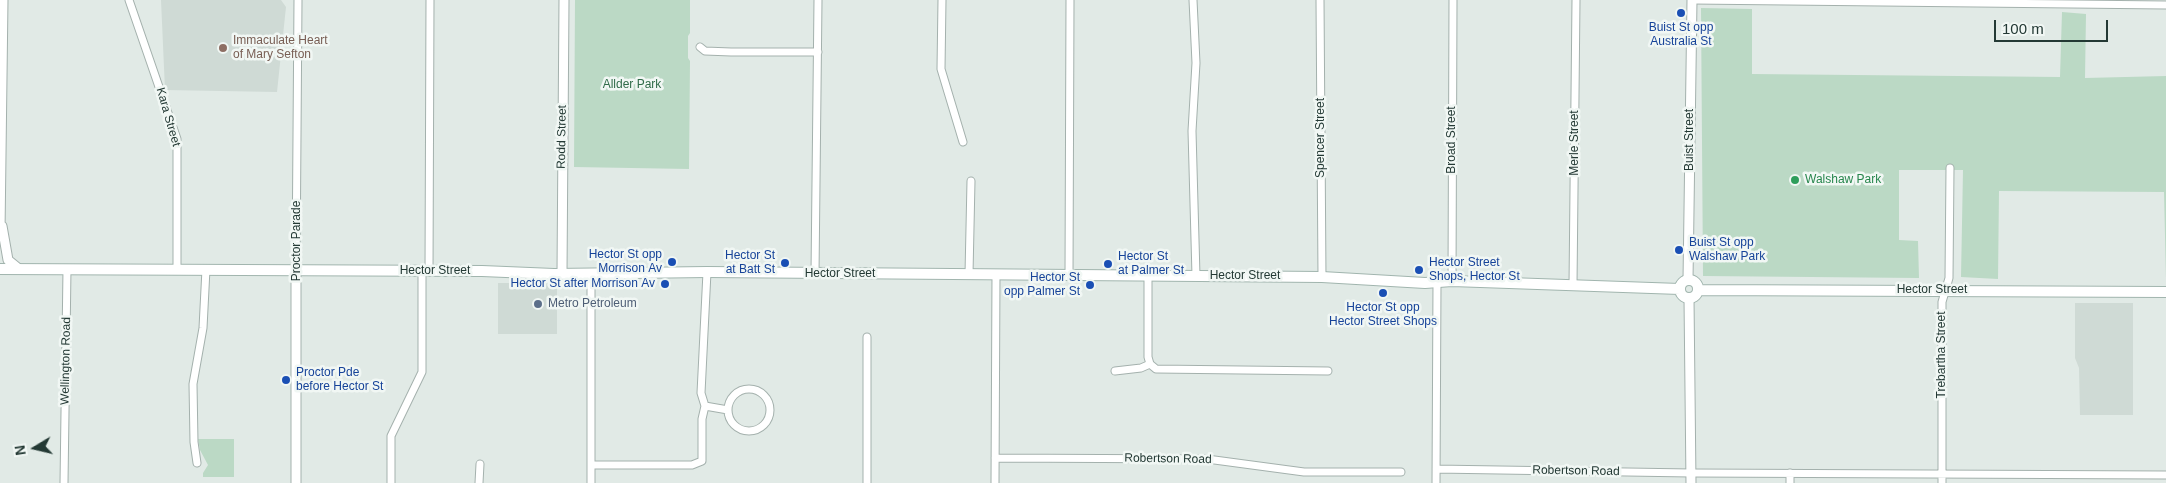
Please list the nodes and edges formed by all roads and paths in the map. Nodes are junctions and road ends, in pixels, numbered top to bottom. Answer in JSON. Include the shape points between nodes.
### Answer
{"nodes":[{"id":1,"x":3,"y":0,"type":"edge"},
{"id":2,"x":129,"y":0,"type":"edge"},
{"id":3,"x":298,"y":0,"type":"edge"},
{"id":4,"x":430,"y":0,"type":"edge"},
{"id":5,"x":564,"y":0,"type":"edge"},
{"id":6,"x":818,"y":0,"type":"edge"},
{"id":7,"x":942,"y":0,"type":"edge"},
{"id":8,"x":1070,"y":0,"type":"edge"},
{"id":9,"x":1193,"y":0,"type":"edge"},
{"id":10,"x":1320,"y":0,"type":"edge"},
{"id":11,"x":1453,"y":0,"type":"edge"},
{"id":12,"x":1576,"y":0,"type":"edge"},
{"id":13,"x":1692,"y":0,"type":"edge"},
{"id":14,"x":2075,"y":2,"type":"edge"},
{"id":15,"x":2166,"y":5,"type":"edge"},
{"id":16,"x":700,"y":47,"type":"dead end"},
{"id":17,"x":818,"y":52,"type":"junction"},
{"id":18,"x":963,"y":142,"type":"dead end"},
{"id":19,"x":1950,"y":168,"type":"dead end"},
{"id":20,"x":971,"y":181,"type":"dead end"},
{"id":21,"x":1,"y":221,"type":"junction"},
{"id":22,"x":0,"y":232,"type":"edge"},
{"id":23,"x":0,"y":269,"type":"edge"},
{"id":24,"x":19,"y":269,"type":"junction"},
{"id":25,"x":67,"y":269,"type":"junction"},
{"id":26,"x":177,"y":269,"type":"junction"},
{"id":27,"x":206,"y":269,"type":"junction"},
{"id":28,"x":296,"y":270,"type":"junction"},
{"id":29,"x":426,"y":272,"type":"junction"},
{"id":30,"x":707,"y":272,"type":"junction"},
{"id":31,"x":591,"y":273,"type":"junction"},
{"id":32,"x":562,"y":274,"type":"junction"},
{"id":33,"x":815,"y":274,"type":"junction"},
{"id":34,"x":969,"y":274,"type":"junction"},
{"id":35,"x":996,"y":274,"type":"junction"},
{"id":36,"x":1069,"y":275,"type":"junction"},
{"id":37,"x":1148,"y":275,"type":"junction"},
{"id":38,"x":1196,"y":276,"type":"junction"},
{"id":39,"x":1322,"y":277,"type":"junction"},
{"id":40,"x":1452,"y":280,"type":"junction"},
{"id":41,"x":1688,"y":280,"type":"junction"},
{"id":42,"x":1436,"y":283,"type":"junction"},
{"id":43,"x":1573,"y":285,"type":"junction"},
{"id":44,"x":1680,"y":289,"type":"junction"},
{"id":45,"x":1698,"y":290,"type":"junction"},
{"id":46,"x":1945,"y":290,"type":"junction"},
{"id":47,"x":2166,"y":292,"type":"edge"},
{"id":48,"x":1689,"y":298,"type":"junction"},
{"id":49,"x":867,"y":337,"type":"dead end"},
{"id":50,"x":1150,"y":364,"type":"junction"},
{"id":51,"x":1115,"y":371,"type":"dead end"},
{"id":52,"x":1328,"y":371,"type":"dead end"},
{"id":53,"x":705,"y":406,"type":"junction"},
{"id":54,"x":728,"y":410,"type":"junction"},
{"id":55,"x":995,"y":458,"type":"junction"},
{"id":56,"x":198,"y":463,"type":"dead end"},
{"id":57,"x":480,"y":464,"type":"dead end"},
{"id":58,"x":591,"y":465,"type":"junction"},
{"id":59,"x":1436,"y":469,"type":"junction"},
{"id":60,"x":1401,"y":472,"type":"dead end"},
{"id":61,"x":1692,"y":473,"type":"junction"},
{"id":62,"x":1790,"y":473,"type":"junction"},
{"id":63,"x":1942,"y":474,"type":"junction"},
{"id":64,"x":2166,"y":475,"type":"edge"},
{"id":65,"x":64,"y":483,"type":"edge"},
{"id":66,"x":296,"y":483,"type":"edge"},
{"id":67,"x":391,"y":483,"type":"edge"},
{"id":68,"x":480,"y":483,"type":"edge"},
{"id":69,"x":590,"y":483,"type":"edge"},
{"id":70,"x":867,"y":483,"type":"edge"},
{"id":71,"x":995,"y":483,"type":"edge"},
{"id":72,"x":1436,"y":483,"type":"edge"},
{"id":73,"x":1691,"y":483,"type":"edge"},
{"id":74,"x":1790,"y":483,"type":"edge"},
{"id":75,"x":1942,"y":483,"type":"edge"}],
"edges":[{"from":1,"to":21,"type":"street"},
{"from":2,"to":26,"type":"street","name":"Kara Street","via":[[177,139]]},
{"from":3,"to":28,"type":"street","name":"Proctor Parade"},
{"from":4,"to":29,"type":"street"},
{"from":5,"to":32,"type":"street","name":"Rodd Street"},
{"from":6,"to":17,"type":"street"},
{"from":7,"to":18,"type":"street","via":[[941,69]]},
{"from":8,"to":36,"type":"street"},
{"from":9,"to":38,"type":"street"},
{"from":10,"to":39,"type":"street","name":"Spencer Street"},
{"from":11,"to":40,"type":"street","name":"Broad Street"},
{"from":12,"to":43,"type":"street","name":"Merle Street"},
{"from":13,"to":14,"type":"street"},
{"from":13,"to":41,"type":"street","name":"Buist Street"},
{"from":14,"to":15,"type":"street"},
{"from":16,"to":17,"type":"street","via":[[705,51]]},
{"from":17,"to":33,"type":"street"},
{"from":19,"to":46,"type":"street","name":"Trebartha Street","via":[[1949,278]]},
{"from":20,"to":34,"type":"street"},
{"from":21,"to":22,"type":"street"},
{"from":21,"to":24,"type":"street","via":[[5,253]]},
{"from":23,"to":24,"type":"main road","name":"Hector Street"},
{"from":24,"to":25,"type":"main road","name":"Hector Street"},
{"from":25,"to":26,"type":"main road","name":"Hector Street"},
{"from":25,"to":65,"type":"street","name":"Wellington Road"},
{"from":26,"to":27,"type":"main road","name":"Hector Street"},
{"from":27,"to":28,"type":"main road","name":"Hector Street"},
{"from":27,"to":56,"type":"street","via":[[203,328],[193,384],[194,442]]},
{"from":28,"to":29,"type":"main road","name":"Hector Street"},
{"from":28,"to":66,"type":"street","name":"Proctor Parade"},
{"from":29,"to":32,"type":"main road","name":"Hector Street"},
{"from":29,"to":67,"type":"street","via":[[422,372],[391,436]]},
{"from":30,"to":31,"type":"main road","name":"Hector Street"},
{"from":30,"to":33,"type":"main road","name":"Hector Street"},
{"from":30,"to":53,"type":"street","via":[[701,393]]},
{"from":31,"to":32,"type":"main road","name":"Hector Street"},
{"from":31,"to":58,"type":"street"},
{"from":33,"to":34,"type":"main road","name":"Hector Street"},
{"from":34,"to":35,"type":"main road","name":"Hector Street"},
{"from":35,"to":36,"type":"main road","name":"Hector Street"},
{"from":35,"to":55,"type":"street"},
{"from":36,"to":37,"type":"main road","name":"Hector Street"},
{"from":37,"to":38,"type":"main road","name":"Hector Street"},
{"from":37,"to":50,"type":"street"},
{"from":38,"to":39,"type":"main road","name":"Hector Street"},
{"from":39,"to":42,"type":"main road","name":"Hector Street"},
{"from":40,"to":42,"type":"main road","name":"Hector Street"},
{"from":40,"to":43,"type":"main road","name":"Hector Street"},
{"from":41,"to":44,"type":"main road","via":[[1681,284]]},
{"from":41,"to":45,"type":"main road","via":[[1694,282]]},
{"from":42,"to":59,"type":"street"},
{"from":43,"to":44,"type":"main road","name":"Hector Street"},
{"from":44,"to":48,"type":"main road","via":[[1682,295]]},
{"from":45,"to":46,"type":"main road","name":"Hector Street"},
{"from":45,"to":48,"type":"main road"},
{"from":46,"to":47,"type":"main road","name":"Hector Street"},
{"from":46,"to":63,"type":"street","name":"Trebartha Street","via":[[1942,302]]},
{"from":48,"to":61,"type":"street"},
{"from":49,"to":70,"type":"street"},
{"from":50,"to":51,"type":"street"},
{"from":50,"to":52,"type":"street","via":[[1160,369]]},
{"from":53,"to":54,"type":"street"},
{"from":53,"to":58,"type":"street","via":[[703,458],[698,464]]},
{"from":54,"to":54,"type":"street","via":[[732,397],[749,389],[765,397],[770,410],[762,427],[748,431],[735,426]]},
{"from":55,"to":60,"type":"street","name":"Robertson Road","via":[[1207,459],[1304,472]]},
{"from":55,"to":71,"type":"street"},
{"from":57,"to":68,"type":"street"},
{"from":58,"to":69,"type":"street"},
{"from":59,"to":61,"type":"street","name":"Robertson Road"},
{"from":59,"to":72,"type":"street"},
{"from":61,"to":62,"type":"street","name":"Robertson Road"},
{"from":61,"to":73,"type":"street"},
{"from":62,"to":63,"type":"street","name":"Robertson Road"},
{"from":62,"to":74,"type":"street"},
{"from":63,"to":64,"type":"street","name":"Robertson Road"},
{"from":63,"to":75,"type":"street","name":"Trebartha Street"}]}
